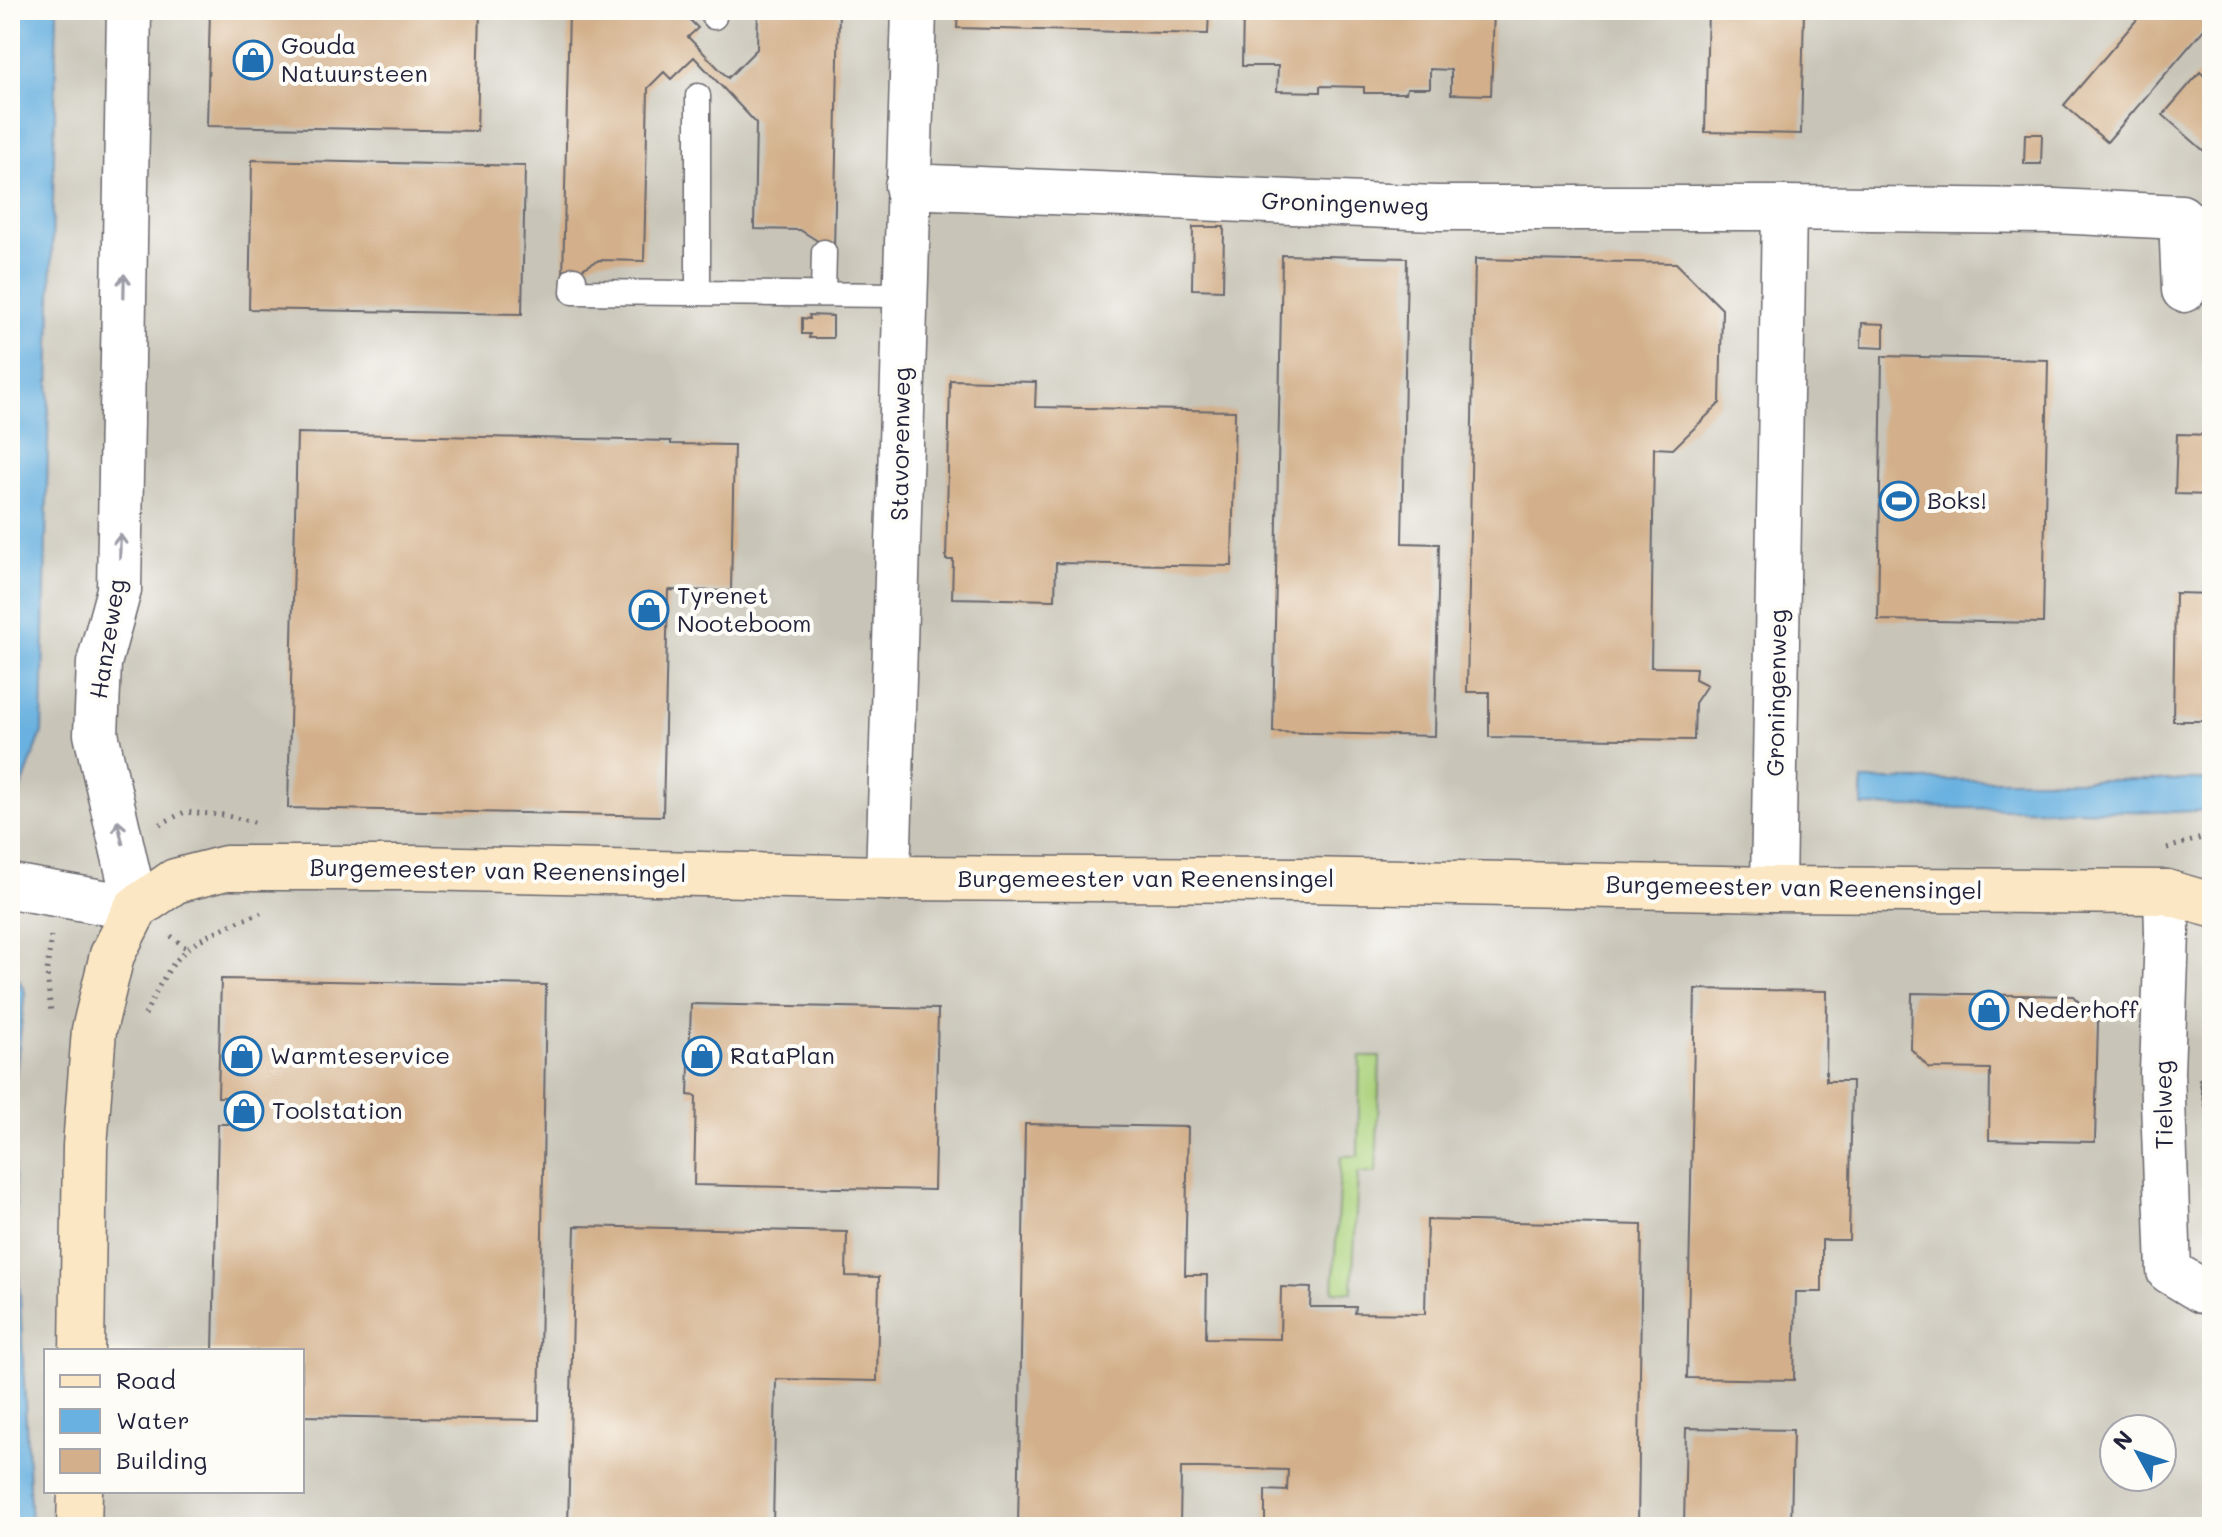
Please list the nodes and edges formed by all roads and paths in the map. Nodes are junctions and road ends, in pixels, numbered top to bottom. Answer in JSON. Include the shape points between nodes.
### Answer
{"nodes":[{"id":1,"x":129,"y":10,"type":"edge"},
{"id":2,"x":914,"y":10,"type":"edge"},
{"id":3,"x":698,"y":96,"type":"dead end"},
{"id":4,"x":907,"y":186,"type":"junction"},
{"id":5,"x":1784,"y":208,"type":"junction"},
{"id":6,"x":2196,"y":215,"type":"edge"},
{"id":7,"x":824,"y":252,"type":"dead end"},
{"id":8,"x":574,"y":279,"type":"dead end"},
{"id":9,"x":2184,"y":290,"type":"dead end"},
{"id":10,"x":698,"y":292,"type":"junction"},
{"id":11,"x":823,"y":294,"type":"junction"},
{"id":12,"x":904,"y":295,"type":"junction"},
{"id":13,"x":888,"y":878,"type":"junction"},
{"id":14,"x":2212,"y":879,"type":"edge"},
{"id":15,"x":10,"y":886,"type":"edge"},
{"id":16,"x":1773,"y":889,"type":"junction"},
{"id":17,"x":2166,"y":892,"type":"junction"},
{"id":18,"x":2212,"y":905,"type":"edge"},
{"id":19,"x":136,"y":908,"type":"junction"},
{"id":20,"x":2212,"y":1288,"type":"edge"},
{"id":21,"x":82,"y":1349,"type":"edge"},
{"id":22,"x":80,"y":1493,"type":"edge"},
{"id":23,"x":79,"y":1527,"type":"edge"}],
"edges":[{"from":19,"to":1,"type":"street","name":"Hanzeweg","one_way":true,"via":[[96,734],[99,663],[119,590]]},
{"from":2,"to":4,"type":"street","name":"Stavorenweg"},
{"from":3,"to":10,"type":"lane"},
{"from":4,"to":5,"type":"street","name":"Groningenweg","via":[[1435,208]]},
{"from":4,"to":12,"type":"street","name":"Stavorenweg"},
{"from":5,"to":6,"type":"street","name":"Groningenweg"},
{"from":5,"to":16,"type":"street","name":"Groningenweg"},
{"from":6,"to":9,"type":"street","name":"Groningenweg"},
{"from":7,"to":11,"type":"lane"},
{"from":8,"to":10,"type":"lane","via":[[573,292]]},
{"from":10,"to":11,"type":"lane"},
{"from":11,"to":12,"type":"lane"},
{"from":12,"to":13,"type":"street","name":"Stavorenweg"},
{"from":13,"to":16,"type":"street","name":"Burgemeester van Reenensingel"},
{"from":13,"to":19,"type":"street","name":"Burgemeester van Reenensingel","via":[[226,868],[175,881]]},
{"from":14,"to":17,"type":"street","name":"Burgemeester van Reenensingel"},
{"from":15,"to":19,"type":"street"},
{"from":16,"to":17,"type":"street","name":"Burgemeester van Reenensingel"},
{"from":17,"to":18,"type":"street","name":"Burgemeester van Reenensingel"},
{"from":17,"to":20,"type":"street","name":"Tielweg","via":[[2162,1072],[2169,1271],[2202,1291]]},
{"from":19,"to":21,"type":"street","via":[[112,955],[94,1030],[85,1146]]},
{"from":22,"to":23,"type":"street"}]}
